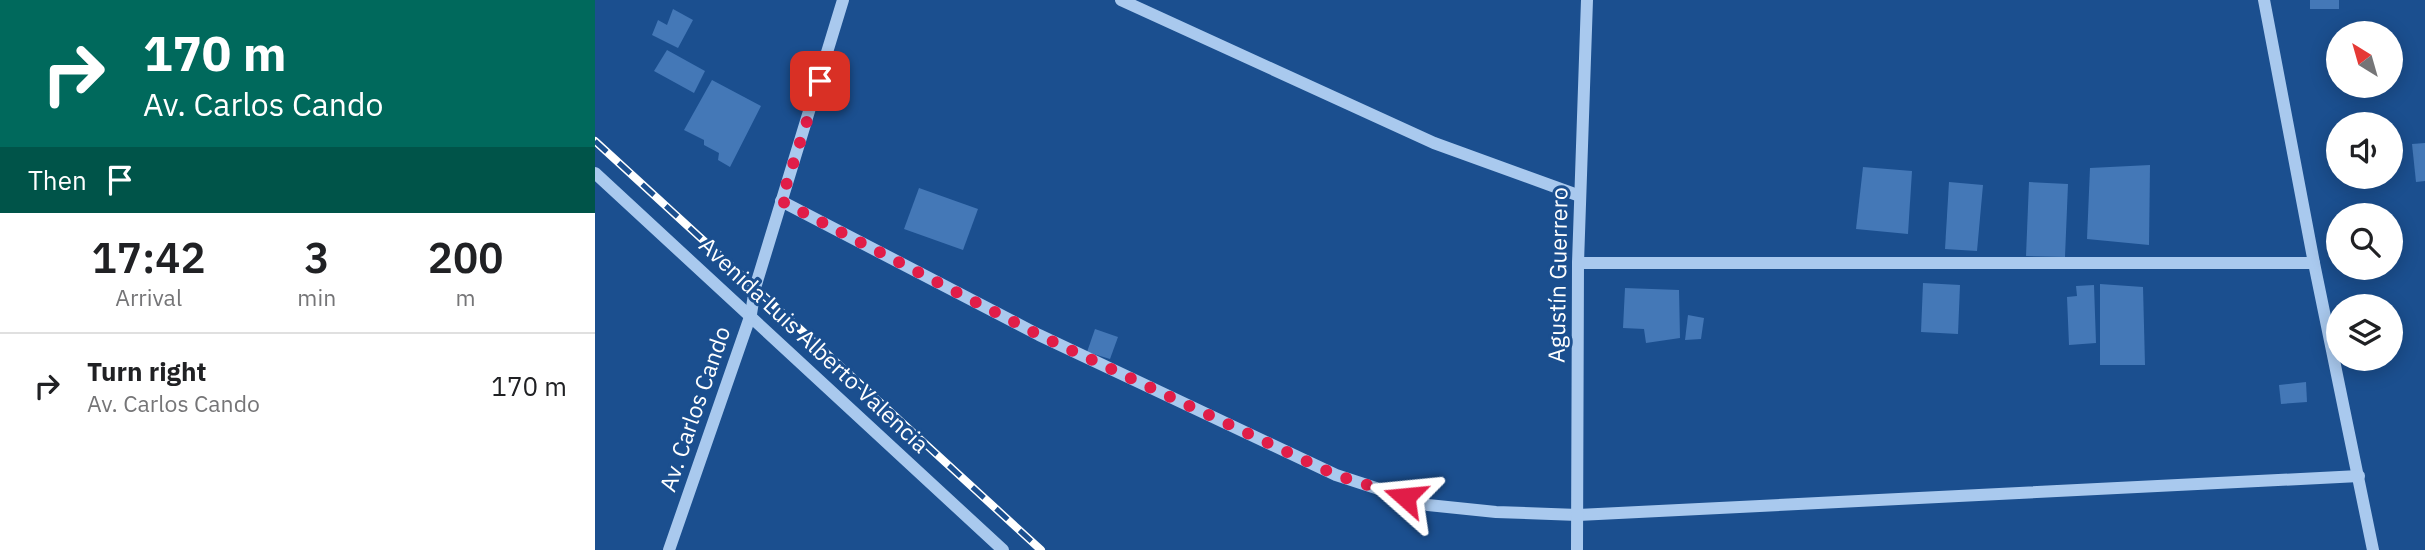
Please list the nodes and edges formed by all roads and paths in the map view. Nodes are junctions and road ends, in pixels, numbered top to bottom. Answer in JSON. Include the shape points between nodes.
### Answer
{"nodes":[{"id":1,"x":843,"y":0,"type":"edge"},
{"id":2,"x":1121,"y":0,"type":"edge"},
{"id":3,"x":1587,"y":0,"type":"edge"},
{"id":4,"x":2264,"y":0,"type":"edge"},
{"id":5,"x":595,"y":173,"type":"edge"},
{"id":6,"x":1580,"y":196,"type":"junction"},
{"id":7,"x":781,"y":201,"type":"junction"},
{"id":8,"x":1578,"y":263,"type":"junction"},
{"id":9,"x":2313,"y":263,"type":"junction"},
{"id":10,"x":751,"y":314,"type":"junction"},
{"id":11,"x":2359,"y":476,"type":"junction"},
{"id":12,"x":1578,"y":515,"type":"junction"},
{"id":13,"x":669,"y":550,"type":"edge"},
{"id":14,"x":1003,"y":550,"type":"edge"},
{"id":15,"x":1577,"y":550,"type":"edge"},
{"id":16,"x":2373,"y":550,"type":"edge"}],
"edges":[{"from":1,"to":7,"type":"street","name":"Av. Carlos Cando"},
{"from":2,"to":6,"type":"street","via":[[1434,143]]},
{"from":3,"to":6,"type":"street","name":"Agustín Guerrero"},
{"from":4,"to":9,"type":"street"},
{"from":5,"to":10,"type":"street","name":"Avenida Luis Alberto Valencia"},
{"from":6,"to":8,"type":"street","name":"Agustín Guerrero"},
{"from":7,"to":10,"type":"street","name":"Av. Carlos Cando"},
{"from":7,"to":12,"type":"street","via":[[1039,335],[1336,475],[1428,505]]},
{"from":8,"to":9,"type":"street"},
{"from":8,"to":12,"type":"street","name":"Agustín Guerrero"},
{"from":9,"to":11,"type":"street"},
{"from":10,"to":13,"type":"street","name":"Av. Carlos Cando"},
{"from":10,"to":14,"type":"street","name":"Avenida Luis Alberto Valencia"},
{"from":11,"to":12,"type":"street"},
{"from":11,"to":16,"type":"street"},
{"from":12,"to":15,"type":"street","name":"Agustín Guerrero"}]}
